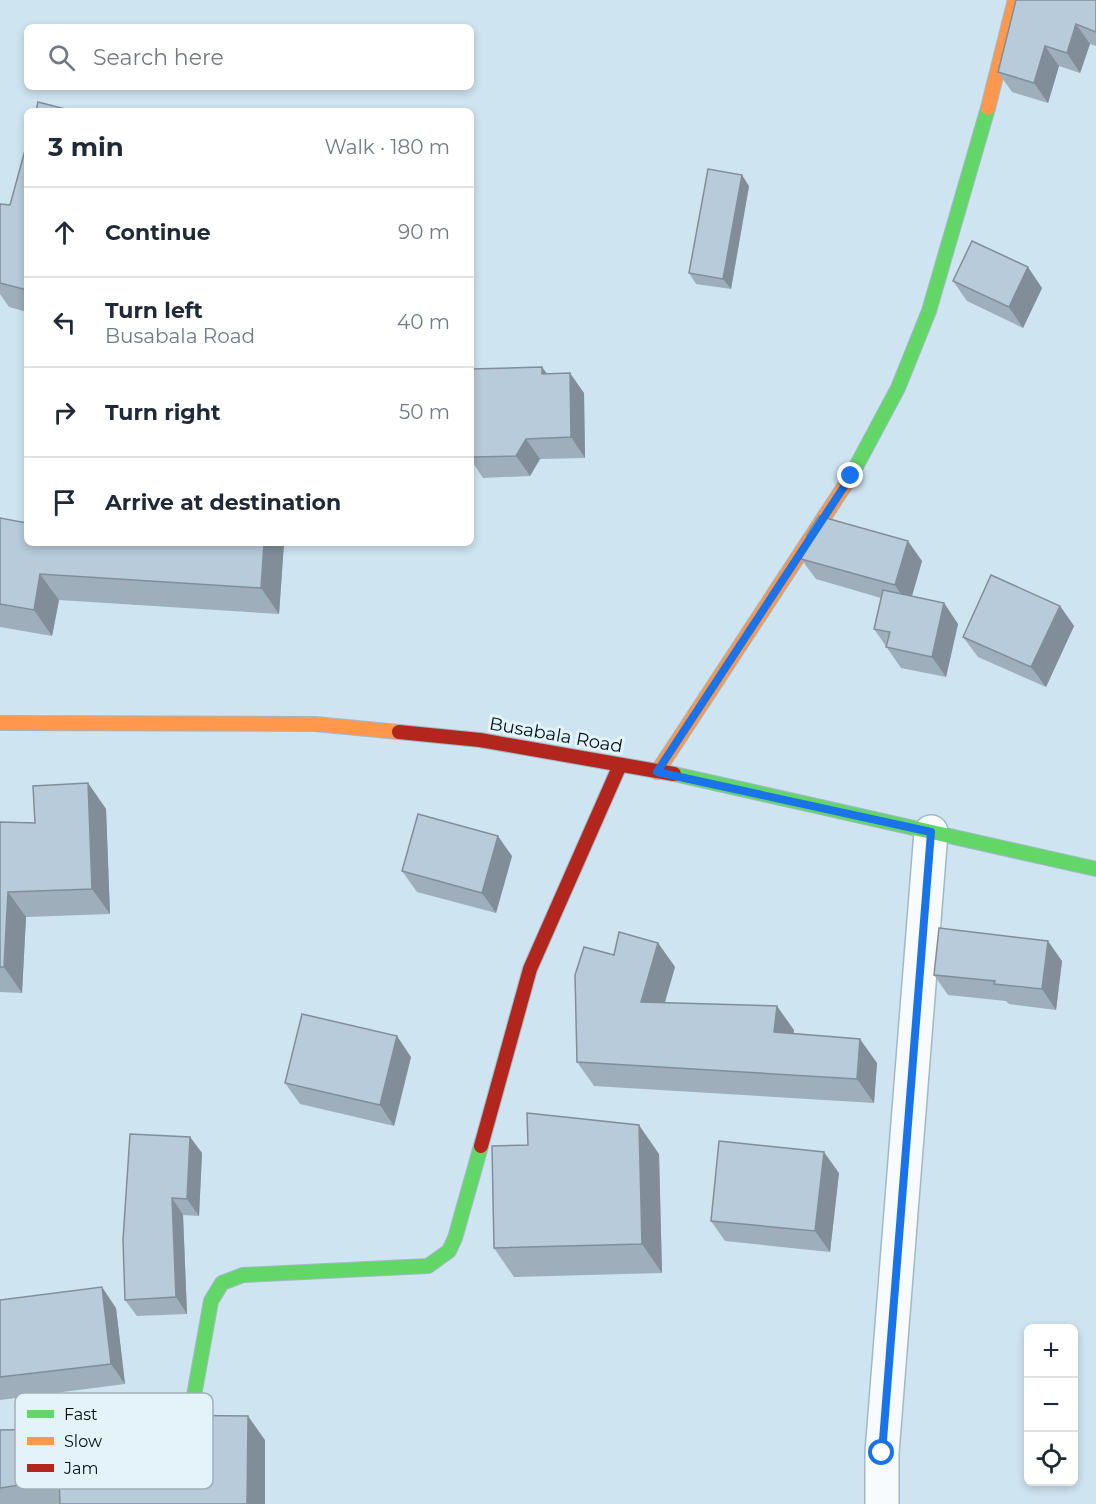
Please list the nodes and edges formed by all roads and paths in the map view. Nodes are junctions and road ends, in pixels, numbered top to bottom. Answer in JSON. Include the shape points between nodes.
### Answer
{"nodes":[{"id":1,"x":1015,"y":0,"type":"edge"},
{"id":2,"x":0,"y":723,"type":"edge"},
{"id":3,"x":620,"y":765,"type":"junction"},
{"id":4,"x":657,"y":772,"type":"junction"},
{"id":5,"x":931,"y":832,"type":"junction"},
{"id":6,"x":1096,"y":869,"type":"edge"},
{"id":7,"x":195,"y":1393,"type":"edge"},
{"id":8,"x":882,"y":1504,"type":"edge"}],
"edges":[{"from":1,"to":4,"type":"street","via":[[1003,56],[929,311],[898,388],[851,476]]},
{"from":2,"to":3,"type":"street","name":"Busabala Road","via":[[315,724],[480,740]]},
{"from":3,"to":4,"type":"street","name":"Busabala Road"},
{"from":3,"to":7,"type":"street","via":[[530,969],[449,1251],[428,1266],[243,1275],[224,1280],[212,1301]]},
{"from":4,"to":5,"type":"street","name":"Busabala Road"},
{"from":5,"to":6,"type":"street","name":"Busabala Road"},
{"from":5,"to":8,"type":"street","via":[[882,1453]]}]}
